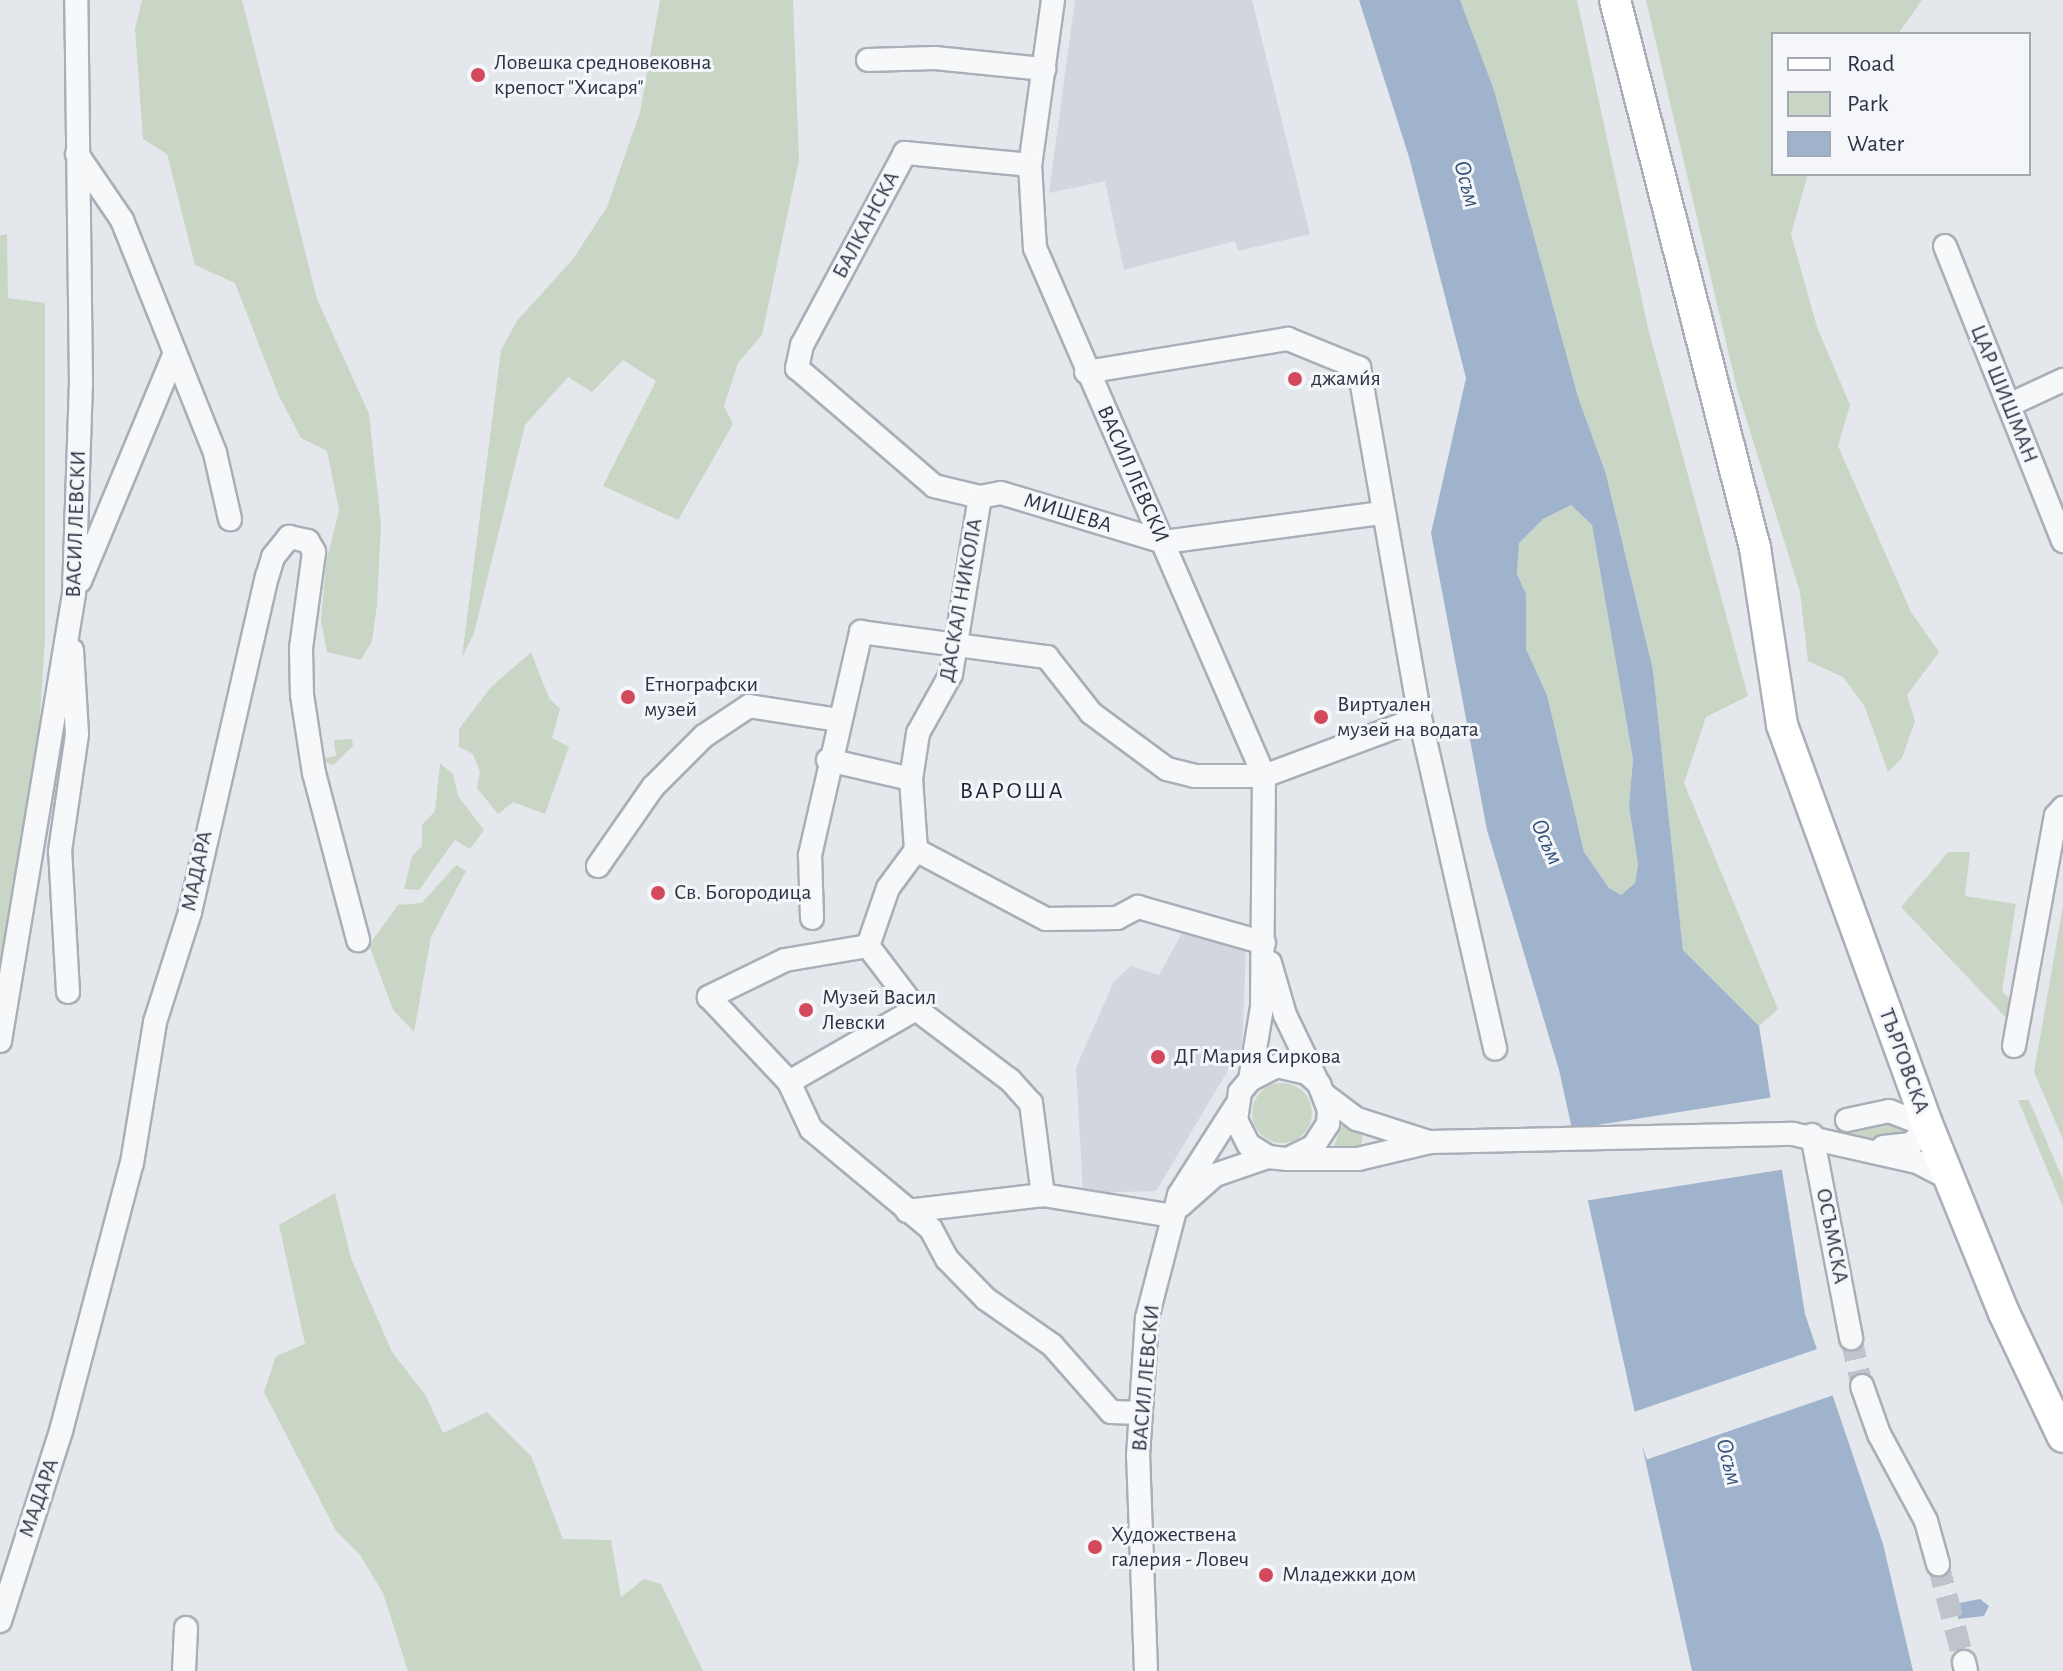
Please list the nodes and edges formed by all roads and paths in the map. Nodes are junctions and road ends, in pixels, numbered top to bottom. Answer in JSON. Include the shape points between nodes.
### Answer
{"nodes":[{"id":1,"x":76,"y":0,"type":"edge"},
{"id":2,"x":1053,"y":0,"type":"edge"},
{"id":3,"x":1615,"y":0,"type":"edge"},
{"id":4,"x":868,"y":60,"type":"dead end"},
{"id":5,"x":1044,"y":69,"type":"junction"},
{"id":6,"x":77,"y":154,"type":"junction"},
{"id":7,"x":1030,"y":165,"type":"junction"},
{"id":8,"x":1945,"y":246,"type":"dead end"},
{"id":9,"x":175,"y":353,"type":"junction"},
{"id":10,"x":797,"y":368,"type":"joint"},
{"id":11,"x":1086,"y":372,"type":"junction"},
{"id":12,"x":2063,"y":380,"type":"edge"},
{"id":13,"x":2009,"y":405,"type":"junction"},
{"id":14,"x":980,"y":497,"type":"junction"},
{"id":15,"x":1382,"y":513,"type":"junction"},
{"id":16,"x":230,"y":519,"type":"dead end"},
{"id":17,"x":2063,"y":541,"type":"edge"},
{"id":18,"x":1164,"y":542,"type":"junction"},
{"id":19,"x":74,"y":593,"type":"junction"},
{"id":20,"x":952,"y":646,"type":"junction"},
{"id":21,"x":1420,"y":718,"type":"junction"},
{"id":22,"x":838,"y":720,"type":"junction"},
{"id":23,"x":828,"y":760,"type":"junction"},
{"id":24,"x":1264,"y":776,"type":"junction"},
{"id":25,"x":911,"y":779,"type":"junction"},
{"id":26,"x":2063,"y":808,"type":"edge"},
{"id":27,"x":916,"y":850,"type":"junction"},
{"id":28,"x":598,"y":866,"type":"dead end"},
{"id":29,"x":812,"y":918,"type":"dead end"},
{"id":30,"x":358,"y":940,"type":"dead end"},
{"id":31,"x":1264,"y":943,"type":"junction"},
{"id":32,"x":868,"y":946,"type":"junction"},
{"id":33,"x":68,"y":992,"type":"dead end"},
{"id":34,"x":916,"y":1009,"type":"junction"},
{"id":35,"x":0,"y":1041,"type":"edge"},
{"id":36,"x":2014,"y":1046,"type":"dead end"},
{"id":37,"x":1495,"y":1049,"type":"dead end"},
{"id":38,"x":1250,"y":1080,"type":"junction"},
{"id":39,"x":1911,"y":1081,"type":"junction"},
{"id":40,"x":789,"y":1082,"type":"junction"},
{"id":41,"x":1322,"y":1090,"type":"junction"},
{"id":42,"x":1236,"y":1106,"type":"junction"},
{"id":43,"x":1847,"y":1120,"type":"junction"},
{"id":44,"x":1928,"y":1126,"type":"junction"},
{"id":45,"x":1803,"y":1134,"type":"junction"},
{"id":46,"x":1430,"y":1142,"type":"junction"},
{"id":47,"x":1850,"y":1144,"type":"junction"},
{"id":48,"x":1278,"y":1158,"type":"junction"},
{"id":49,"x":1949,"y":1178,"type":"junction"},
{"id":50,"x":1043,"y":1195,"type":"junction"},
{"id":51,"x":907,"y":1211,"type":"junction"},
{"id":52,"x":1172,"y":1216,"type":"junction"},
{"id":53,"x":1851,"y":1338,"type":"tunnel mouth"},
{"id":54,"x":1862,"y":1386,"type":"tunnel mouth"},
{"id":55,"x":1141,"y":1413,"type":"junction"},
{"id":56,"x":2063,"y":1437,"type":"edge"},
{"id":57,"x":1938,"y":1564,"type":"tunnel mouth"},
{"id":58,"x":0,"y":1621,"type":"edge"},
{"id":59,"x":186,"y":1628,"type":"dead end"},
{"id":60,"x":184,"y":1671,"type":"edge"},
{"id":61,"x":1146,"y":1671,"type":"edge"}],
"edges":[{"from":1,"to":6,"type":"street","name":"ВАСИЛ ЛЕВСКИ"},
{"from":2,"to":5,"type":"street","name":"ВАСИЛ ЛЕВСКИ"},
{"from":3,"to":39,"type":"street","name":"ТЪРГОВСКА","via":[[1741,489],[1778,673],[1782,725]]},
{"from":4,"to":5,"type":"street","via":[[935,58]]},
{"from":5,"to":7,"type":"street","name":"ВАСИЛ ЛЕВСКИ"},
{"from":6,"to":9,"type":"street","via":[[122,220]]},
{"from":6,"to":19,"type":"street","name":"ВАСИЛ ЛЕВСКИ","via":[[81,384]]},
{"from":7,"to":10,"type":"street","name":"БАЛКАНСКА","via":[[905,153],[802,345]]},
{"from":7,"to":11,"type":"street","name":"ВАСИЛ ЛЕВСКИ","via":[[1035,248]]},
{"from":8,"to":13,"type":"street","name":"ЦАР ШИШМАН"},
{"from":9,"to":16,"type":"street","via":[[215,453]]},
{"from":9,"to":19,"type":"street"},
{"from":10,"to":14,"type":"street","name":"МИШЕВА","via":[[934,486]]},
{"from":11,"to":15,"type":"street","via":[[1288,339],[1359,368]]},
{"from":11,"to":18,"type":"street","name":"ВАСИЛ ЛЕВСКИ"},
{"from":12,"to":13,"type":"street"},
{"from":13,"to":17,"type":"street","name":"ЦАР ШИШМАН"},
{"from":14,"to":18,"type":"street","name":"МИШЕВА","via":[[1001,493]]},
{"from":14,"to":20,"type":"street","name":"ДАСКАЛ НИКОЛА"},
{"from":15,"to":18,"type":"street","name":"МИШЕВА"},
{"from":15,"to":21,"type":"street"},
{"from":18,"to":24,"type":"street","name":"ВАСИЛ ЛЕВСКИ"},
{"from":19,"to":33,"type":"street","via":[[77,734],[60,851]]},
{"from":19,"to":35,"type":"street","name":"ВАСИЛ ЛЕВСКИ"},
{"from":20,"to":22,"type":"street","via":[[861,632]]},
{"from":20,"to":24,"type":"street","via":[[1047,657],[1091,713],[1167,769],[1195,776]]},
{"from":20,"to":25,"type":"street","name":"ДАСКАЛ НИКОЛА","via":[[951,674],[918,733]]},
{"from":21,"to":24,"type":"street"},
{"from":21,"to":37,"type":"street"},
{"from":22,"to":23,"type":"street"},
{"from":22,"to":28,"type":"street","via":[[749,706],[704,736],[653,787]]},
{"from":23,"to":25,"type":"street"},
{"from":23,"to":29,"type":"street","via":[[810,855]]},
{"from":24,"to":31,"type":"street","name":"ВАСИЛ ЛЕВСКИ"},
{"from":25,"to":27,"type":"street","name":"ДАСКАЛ НИКОЛА"},
{"from":26,"to":36,"type":"street","via":[[2056,816]]},
{"from":27,"to":31,"type":"street","via":[[1046,919],[1117,918],[1138,907]]},
{"from":27,"to":32,"type":"street","via":[[888,888]]},
{"from":30,"to":58,"type":"street","name":"МАДАРА","via":[[314,773],[302,695],[301,648],[314,552],[308,541],[289,537],[273,557],[263,591],[190,912],[155,1022],[132,1163],[61,1431]]},
{"from":31,"to":38,"type":"street","via":[[1262,1007]]},
{"from":31,"to":41,"type":"street","via":[[1285,1015]]},
{"from":32,"to":34,"type":"street"},
{"from":32,"to":40,"type":"street","via":[[785,960],[709,997]]},
{"from":34,"to":40,"type":"street"},
{"from":34,"to":50,"type":"street","via":[[1010,1080],[1031,1103]]},
{"from":38,"to":41,"type":"street","via":[[1277,1066],[1307,1073]]},
{"from":38,"to":42,"type":"street"},
{"from":39,"to":43,"type":"street","via":[[1893,1099]]},
{"from":39,"to":44,"type":"street","name":"ТЪРГОВСКА"},
{"from":40,"to":51,"type":"street","via":[[811,1129]]},
{"from":41,"to":46,"type":"street","via":[[1357,1119]]},
{"from":41,"to":48,"type":"street","via":[[1328,1124],[1322,1137],[1302,1155]]},
{"from":42,"to":48,"type":"street","via":[[1240,1134]]},
{"from":42,"to":52,"type":"street","name":"ВАСИЛ ЛЕВСКИ","via":[[1188,1175]]},
{"from":43,"to":44,"type":"street","via":[[1889,1111]]},
{"from":43,"to":45,"type":"street"},
{"from":44,"to":47,"type":"street","via":[[1911,1144]]},
{"from":44,"to":49,"type":"street","name":"ТЪРГОВСКА"},
{"from":45,"to":46,"type":"street"},
{"from":45,"to":47,"type":"street"},
{"from":45,"to":53,"type":"street","name":"ОСЪМСКА"},
{"from":46,"to":48,"type":"street","via":[[1358,1159]]},
{"from":47,"to":49,"type":"street","via":[[1917,1162]]},
{"from":48,"to":52,"type":"street","via":[[1215,1175]]},
{"from":49,"to":56,"type":"street","name":"ТЪРГОВСКА"},
{"from":50,"to":51,"type":"street"},
{"from":50,"to":52,"type":"street"},
{"from":51,"to":55,"type":"street","via":[[931,1229],[947,1259],[986,1299],[1052,1345],[1111,1412]]},
{"from":52,"to":55,"type":"street","name":"ВАСИЛ ЛЕВСКИ","via":[[1147,1318]]},
{"from":54,"to":57,"type":"street","via":[[1879,1434],[1926,1521]]},
{"from":55,"to":61,"type":"street","name":"ВАСИЛ ЛЕВСКИ"},
{"from":59,"to":60,"type":"street"}]}
